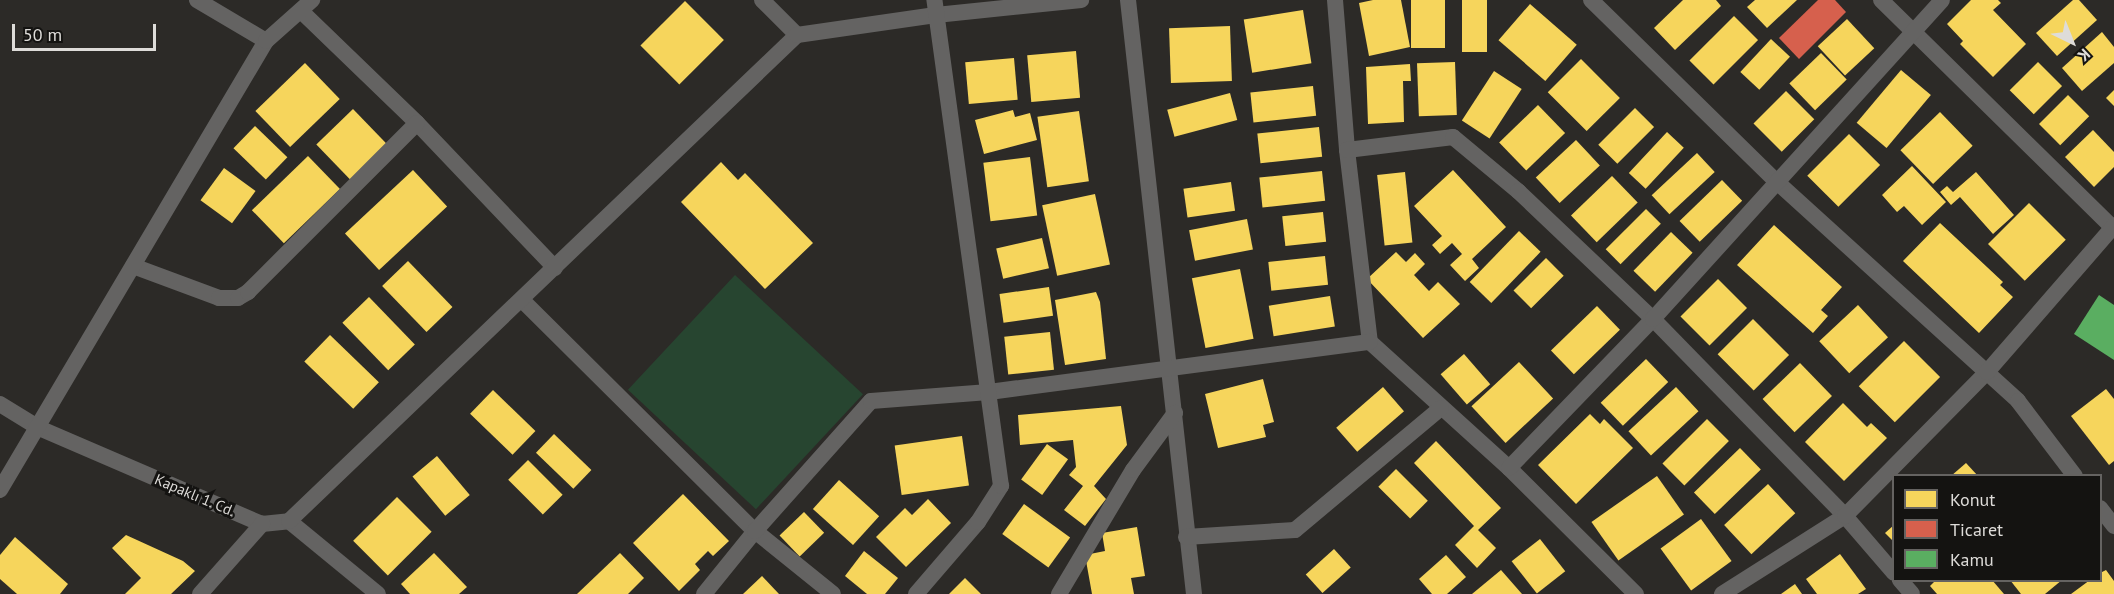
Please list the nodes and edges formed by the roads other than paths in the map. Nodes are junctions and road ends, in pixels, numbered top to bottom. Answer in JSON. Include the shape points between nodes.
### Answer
{"nodes":[{"id":1,"x":197,"y":0,"type":"edge"},
{"id":2,"x":762,"y":0,"type":"edge"},
{"id":3,"x":1081,"y":0,"type":"edge"},
{"id":4,"x":1128,"y":0,"type":"edge"},
{"id":5,"x":1335,"y":0,"type":"edge"},
{"id":6,"x":1592,"y":0,"type":"edge"},
{"id":7,"x":1881,"y":0,"type":"edge"},
{"id":8,"x":1942,"y":0,"type":"edge"},
{"id":9,"x":306,"y":6,"type":"edge"},
{"id":10,"x":935,"y":7,"type":"edge"},
{"id":11,"x":1914,"y":32,"type":"junction"},
{"id":12,"x":796,"y":35,"type":"junction"},
{"id":13,"x":266,"y":41,"type":"junction"},
{"id":14,"x":417,"y":123,"type":"junction"},
{"id":15,"x":1347,"y":150,"type":"junction"},
{"id":16,"x":1778,"y":183,"type":"junction"},
{"id":17,"x":2114,"y":228,"type":"edge"},
{"id":18,"x":133,"y":266,"type":"junction"},
{"id":19,"x":555,"y":268,"type":"junction"},
{"id":20,"x":522,"y":300,"type":"junction"},
{"id":21,"x":1653,"y":319,"type":"junction"},
{"id":22,"x":1370,"y":342,"type":"junction"},
{"id":23,"x":1169,"y":368,"type":"junction"},
{"id":24,"x":1987,"y":372,"type":"junction"},
{"id":25,"x":989,"y":392,"type":"junction"},
{"id":26,"x":0,"y":404,"type":"edge"},
{"id":27,"x":1441,"y":408,"type":"junction"},
{"id":28,"x":1174,"y":413,"type":"junction"},
{"id":29,"x":39,"y":428,"type":"junction"},
{"id":30,"x":1509,"y":468,"type":"junction"},
{"id":31,"x":2073,"y":474,"type":"edge"},
{"id":32,"x":0,"y":490,"type":"edge"},
{"id":33,"x":2102,"y":511,"type":"edge"},
{"id":34,"x":1845,"y":516,"type":"junction"},
{"id":35,"x":289,"y":521,"type":"junction"},
{"id":36,"x":262,"y":524,"type":"junction"},
{"id":37,"x":2114,"y":526,"type":"edge"},
{"id":38,"x":755,"y":531,"type":"junction"},
{"id":39,"x":1186,"y":537,"type":"junction"},
{"id":40,"x":1892,"y":572,"type":"edge"},
{"id":41,"x":1902,"y":582,"type":"edge"},
{"id":42,"x":200,"y":594,"type":"edge"},
{"id":43,"x":378,"y":594,"type":"edge"},
{"id":44,"x":704,"y":594,"type":"edge"},
{"id":45,"x":833,"y":594,"type":"edge"},
{"id":46,"x":915,"y":594,"type":"edge"},
{"id":47,"x":1059,"y":594,"type":"edge"},
{"id":48,"x":1194,"y":594,"type":"edge"},
{"id":49,"x":1636,"y":594,"type":"edge"},
{"id":50,"x":1722,"y":594,"type":"edge"},
{"id":51,"x":1912,"y":594,"type":"edge"}],
"edges":[{"from":1,"to":13,"type":"street"},
{"from":2,"to":12,"type":"street"},
{"from":3,"to":10,"type":"street"},
{"from":4,"to":23,"type":"street"},
{"from":5,"to":15,"type":"street"},
{"from":6,"to":16,"type":"street"},
{"from":7,"to":11,"type":"street"},
{"from":8,"to":11,"type":"street"},
{"from":9,"to":13,"type":"street"},
{"from":9,"to":14,"type":"street"},
{"from":10,"to":12,"type":"street"},
{"from":10,"to":25,"type":"street"},
{"from":11,"to":16,"type":"street"},
{"from":11,"to":17,"type":"street"},
{"from":12,"to":19,"type":"street"},
{"from":13,"to":18,"type":"street"},
{"from":14,"to":18,"type":"street","via":[[238,298],[219,298]]},
{"from":14,"to":19,"type":"street"},
{"from":15,"to":21,"type":"street","via":[[1453,137],[1518,191]]},
{"from":15,"to":22,"type":"street"},
{"from":16,"to":21,"type":"street"},
{"from":16,"to":24,"type":"street"},
{"from":17,"to":24,"type":"street"},
{"from":18,"to":29,"type":"street"},
{"from":19,"to":20,"type":"street"},
{"from":20,"to":35,"type":"street"},
{"from":20,"to":38,"type":"street"},
{"from":21,"to":30,"type":"street"},
{"from":21,"to":34,"type":"street"},
{"from":22,"to":23,"type":"street"},
{"from":22,"to":27,"type":"street"},
{"from":23,"to":25,"type":"street"},
{"from":23,"to":28,"type":"street"},
{"from":24,"to":31,"type":"street","via":[[2018,401]]},
{"from":24,"to":34,"type":"street"},
{"from":25,"to":38,"type":"street","via":[[871,400]]},
{"from":25,"to":46,"type":"street","via":[[1001,486],[978,522]]},
{"from":26,"to":29,"type":"street","name":"Kapaklı 1. Cd."},
{"from":27,"to":30,"type":"street"},
{"from":27,"to":39,"type":"street","via":[[1295,530]]},
{"from":28,"to":39,"type":"street"},
{"from":28,"to":47,"type":"street","via":[[1133,471]]},
{"from":29,"to":32,"type":"street"},
{"from":29,"to":36,"type":"street","name":"Kapaklı 1. Cd."},
{"from":30,"to":49,"type":"street"},
{"from":33,"to":37,"type":"street"},
{"from":34,"to":40,"type":"street"},
{"from":34,"to":50,"type":"street"},
{"from":35,"to":36,"type":"street","name":"Kapaklı 1. Cd."},
{"from":35,"to":43,"type":"street"},
{"from":36,"to":42,"type":"street"},
{"from":38,"to":44,"type":"street"},
{"from":38,"to":45,"type":"street"},
{"from":39,"to":48,"type":"street"},
{"from":41,"to":51,"type":"street"}]}
